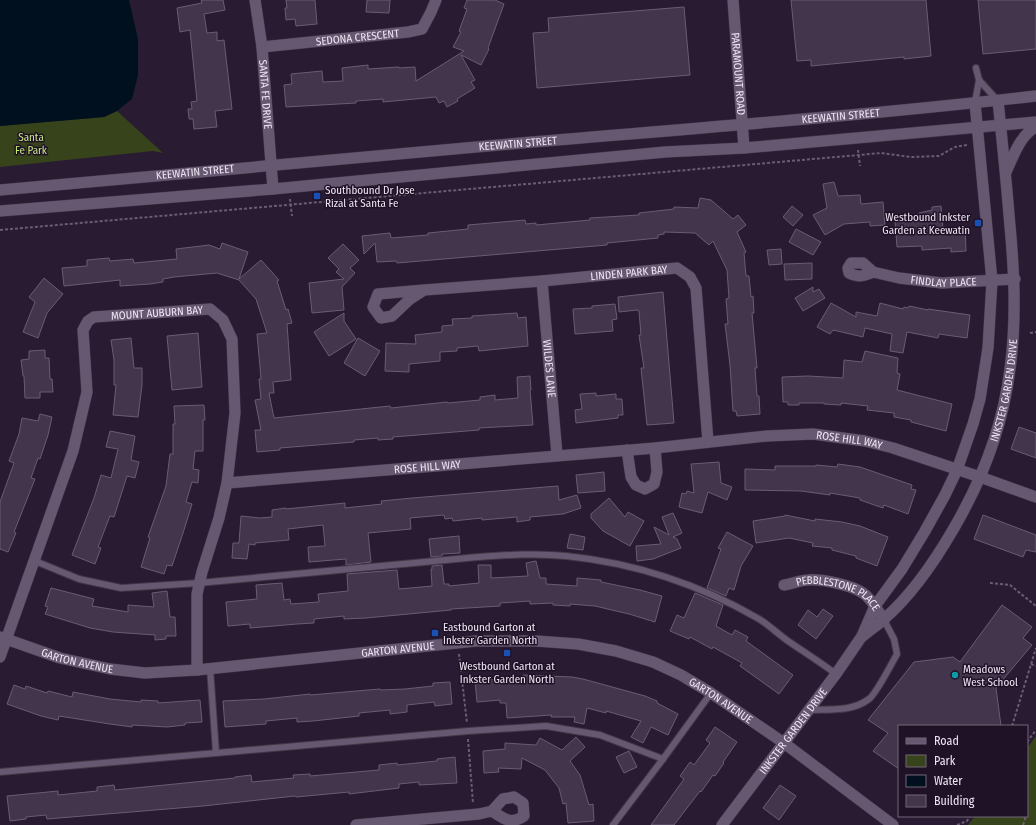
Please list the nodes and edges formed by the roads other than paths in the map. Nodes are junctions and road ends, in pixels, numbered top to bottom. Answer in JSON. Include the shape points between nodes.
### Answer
{"nodes":[{"id":1,"x":255,"y":0,"type":"edge"},
{"id":2,"x":436,"y":0,"type":"edge"},
{"id":3,"x":733,"y":0,"type":"edge"},
{"id":4,"x":262,"y":47,"type":"junction"},
{"id":5,"x":976,"y":68,"type":"dead end"},
{"id":6,"x":979,"y":80,"type":"junction"},
{"id":7,"x":1036,"y":96,"type":"edge"},
{"id":8,"x":998,"y":101,"type":"junction"},
{"id":9,"x":975,"y":103,"type":"junction"},
{"id":10,"x":1036,"y":122,"type":"edge"},
{"id":11,"x":743,"y":124,"type":"junction"},
{"id":12,"x":1001,"y":125,"type":"junction"},
{"id":13,"x":977,"y":126,"type":"junction"},
{"id":14,"x":1036,"y":127,"type":"edge"},
{"id":15,"x":744,"y":148,"type":"junction"},
{"id":16,"x":270,"y":164,"type":"junction"},
{"id":17,"x":1006,"y":173,"type":"junction"},
{"id":18,"x":272,"y":188,"type":"junction"},
{"id":19,"x":0,"y":190,"type":"edge"},
{"id":20,"x":0,"y":211,"type":"edge"},
{"id":21,"x":873,"y":272,"type":"dead end"},
{"id":22,"x":1015,"y":279,"type":"junction"},
{"id":23,"x":542,"y":281,"type":"junction"},
{"id":24,"x":992,"y":281,"type":"junction"},
{"id":25,"x":424,"y":290,"type":"dead end"},
{"id":26,"x":708,"y":442,"type":"junction"},
{"id":27,"x":655,"y":448,"type":"junction"},
{"id":28,"x":627,"y":450,"type":"junction"},
{"id":29,"x":558,"y":455,"type":"junction"},
{"id":30,"x":957,"y":470,"type":"junction"},
{"id":31,"x":980,"y":477,"type":"junction"},
{"id":32,"x":227,"y":483,"type":"junction"},
{"id":33,"x":1036,"y":497,"type":"edge"},
{"id":34,"x":35,"y":561,"type":"junction"},
{"id":35,"x":199,"y":584,"type":"junction"},
{"id":36,"x":784,"y":585,"type":"dead end"},
{"id":37,"x":875,"y":606,"type":"junction"},
{"id":38,"x":884,"y":620,"type":"junction"},
{"id":39,"x":862,"y":636,"type":"junction"},
{"id":40,"x":3,"y":638,"type":"edge"},
{"id":41,"x":0,"y":657,"type":"edge"},
{"id":42,"x":210,"y":668,"type":"junction"},
{"id":43,"x":196,"y":670,"type":"junction"},
{"id":44,"x":836,"y":674,"type":"junction"},
{"id":45,"x":711,"y":693,"type":"junction"},
{"id":46,"x":809,"y":710,"type":"junction"},
{"id":47,"x":784,"y":743,"type":"junction"},
{"id":48,"x":216,"y":753,"type":"junction"},
{"id":49,"x":663,"y":759,"type":"junction"},
{"id":50,"x":0,"y":772,"type":"edge"},
{"id":51,"x":492,"y":811,"type":"dead end"},
{"id":52,"x":465,"y":821,"type":"edge"},
{"id":53,"x":356,"y":825,"type":"edge"},
{"id":54,"x":613,"y":825,"type":"edge"},
{"id":55,"x":722,"y":825,"type":"edge"},
{"id":56,"x":893,"y":825,"type":"edge"}],
"edges":[{"from":1,"to":4,"type":"street","name":"SANTA FE DRIVE"},
{"from":2,"to":4,"type":"street","name":"SEDONA CRESCENT","via":[[422,29]]},
{"from":3,"to":11,"type":"street","name":"PARAMOUNT ROAD"},
{"from":4,"to":16,"type":"street","name":"SANTA FE DRIVE"},
{"from":5,"to":6,"type":"lane"},
{"from":6,"to":8,"type":"lane"},
{"from":6,"to":9,"type":"lane"},
{"from":7,"to":8,"type":"street","name":"KEEWATIN STREET"},
{"from":8,"to":9,"type":"street","name":"KEEWATIN STREET"},
{"from":8,"to":12,"type":"street","name":"INKSTER GARDEN DRIVE"},
{"from":9,"to":11,"type":"street","name":"KEEWATIN STREET"},
{"from":9,"to":13,"type":"street","name":"INKSTER GARDEN DRIVE"},
{"from":10,"to":12,"type":"street","name":"KEEWATIN STREET"},
{"from":11,"to":15,"type":"street","name":"PARAMOUNT ROAD"},
{"from":11,"to":16,"type":"street","name":"KEEWATIN STREET"},
{"from":12,"to":13,"type":"street","name":"KEEWATIN STREET"},
{"from":12,"to":17,"type":"street","name":"INKSTER GARDEN DRIVE"},
{"from":13,"to":15,"type":"street","name":"KEEWATIN STREET"},
{"from":13,"to":24,"type":"street","name":"INKSTER GARDEN DRIVE"},
{"from":14,"to":17,"type":"street","via":[[1029,131],[1020,144]]},
{"from":15,"to":18,"type":"street","name":"KEEWATIN STREET","via":[[642,154]]},
{"from":16,"to":18,"type":"street","name":"SANTA FE DRIVE"},
{"from":16,"to":19,"type":"street","name":"KEEWATIN STREET"},
{"from":17,"to":22,"type":"street","name":"INKSTER GARDEN DRIVE"},
{"from":18,"to":20,"type":"street","name":"KEEWATIN STREET"},
{"from":21,"to":24,"type":"street","name":"FINDLAY PLACE","via":[[942,283]]},
{"from":22,"to":24,"type":"street","name":"FINDLAY PLACE"},
{"from":22,"to":31,"type":"street","name":"INKSTER GARDEN DRIVE","via":[[1010,370],[1002,410]]},
{"from":23,"to":25,"type":"street","name":"LINDEN PARK BAY"},
{"from":23,"to":26,"type":"street","name":"LINDEN PARK BAY","via":[[677,268],[690,277],[696,288]]},
{"from":23,"to":29,"type":"street","name":"WILDES LANE"},
{"from":24,"to":30,"type":"street","name":"INKSTER GARDEN DRIVE","via":[[988,348],[981,392]]},
{"from":26,"to":27,"type":"street","name":"ROSE HILL WAY"},
{"from":26,"to":30,"type":"street","name":"ROSE HILL WAY","via":[[813,434],[842,437],[893,448]]},
{"from":27,"to":28,"type":"street","name":"ROSE HILL WAY"},
{"from":27,"to":28,"type":"street","via":[[657,472],[654,484],[645,489],[636,486],[631,477]]},
{"from":28,"to":29,"type":"street","name":"ROSE HILL WAY"},
{"from":29,"to":32,"type":"street","name":"ROSE HILL WAY"},
{"from":30,"to":31,"type":"street","name":"ROSE HILL WAY"},
{"from":30,"to":37,"type":"street","name":"INKSTER GARDEN DRIVE","via":[[925,531]]},
{"from":31,"to":33,"type":"street","name":"ROSE HILL WAY"},
{"from":31,"to":38,"type":"street","name":"INKSTER GARDEN DRIVE","via":[[940,553],[908,596]]},
{"from":32,"to":34,"type":"street","name":"MOUNT AUBURN BAY","via":[[235,413],[232,339],[223,320],[210,309],[94,317],[83,330],[87,392],[73,451]]},
{"from":32,"to":35,"type":"street","name":"MOUNT AUBURN BAY"},
{"from":34,"to":35,"type":"lane","via":[[79,580],[121,588]]},
{"from":34,"to":40,"type":"street","name":"MOUNT AUBURN BAY"},
{"from":35,"to":43,"type":"street","name":"MOUNT AUBURN BAY"},
{"from":35,"to":44,"type":"lane","via":[[524,554],[593,559],[653,572],[691,585],[760,620]]},
{"from":36,"to":37,"type":"street","name":"PEBBLESTONE PLACE","via":[[808,580],[834,582],[864,593]]},
{"from":37,"to":38,"type":"street","name":"PEBBLESTONE PLACE"},
{"from":37,"to":39,"type":"street","name":"INKSTER GARDEN DRIVE"},
{"from":38,"to":39,"type":"street","name":"INKSTER GARDEN DRIVE"},
{"from":38,"to":46,"type":"lane","via":[[894,639],[897,654],[870,698],[849,708]]},
{"from":39,"to":44,"type":"street","name":"INKSTER GARDEN DRIVE"},
{"from":40,"to":41,"type":"street","name":"MOUNT AUBURN BAY"},
{"from":40,"to":43,"type":"street","name":"GARTON AVENUE","via":[[60,658],[110,669],[145,674]]},
{"from":42,"to":43,"type":"street","name":"GARTON AVENUE"},
{"from":42,"to":45,"type":"street","name":"GARTON AVENUE","via":[[476,641],[536,641],[578,644],[616,651],[653,662]]},
{"from":42,"to":48,"type":"lane"},
{"from":44,"to":46,"type":"street","name":"INKSTER GARDEN DRIVE"},
{"from":45,"to":47,"type":"street","name":"GARTON AVENUE"},
{"from":45,"to":49,"type":"lane"},
{"from":46,"to":47,"type":"street","name":"INKSTER GARDEN DRIVE"},
{"from":47,"to":55,"type":"street","name":"INKSTER GARDEN DRIVE"},
{"from":47,"to":56,"type":"street","name":"GARTON AVENUE"},
{"from":48,"to":49,"type":"lane","via":[[546,726],[600,735]]},
{"from":48,"to":50,"type":"lane"},
{"from":49,"to":54,"type":"lane"},
{"from":51,"to":52,"type":"street"},
{"from":52,"to":53,"type":"street"}]}
